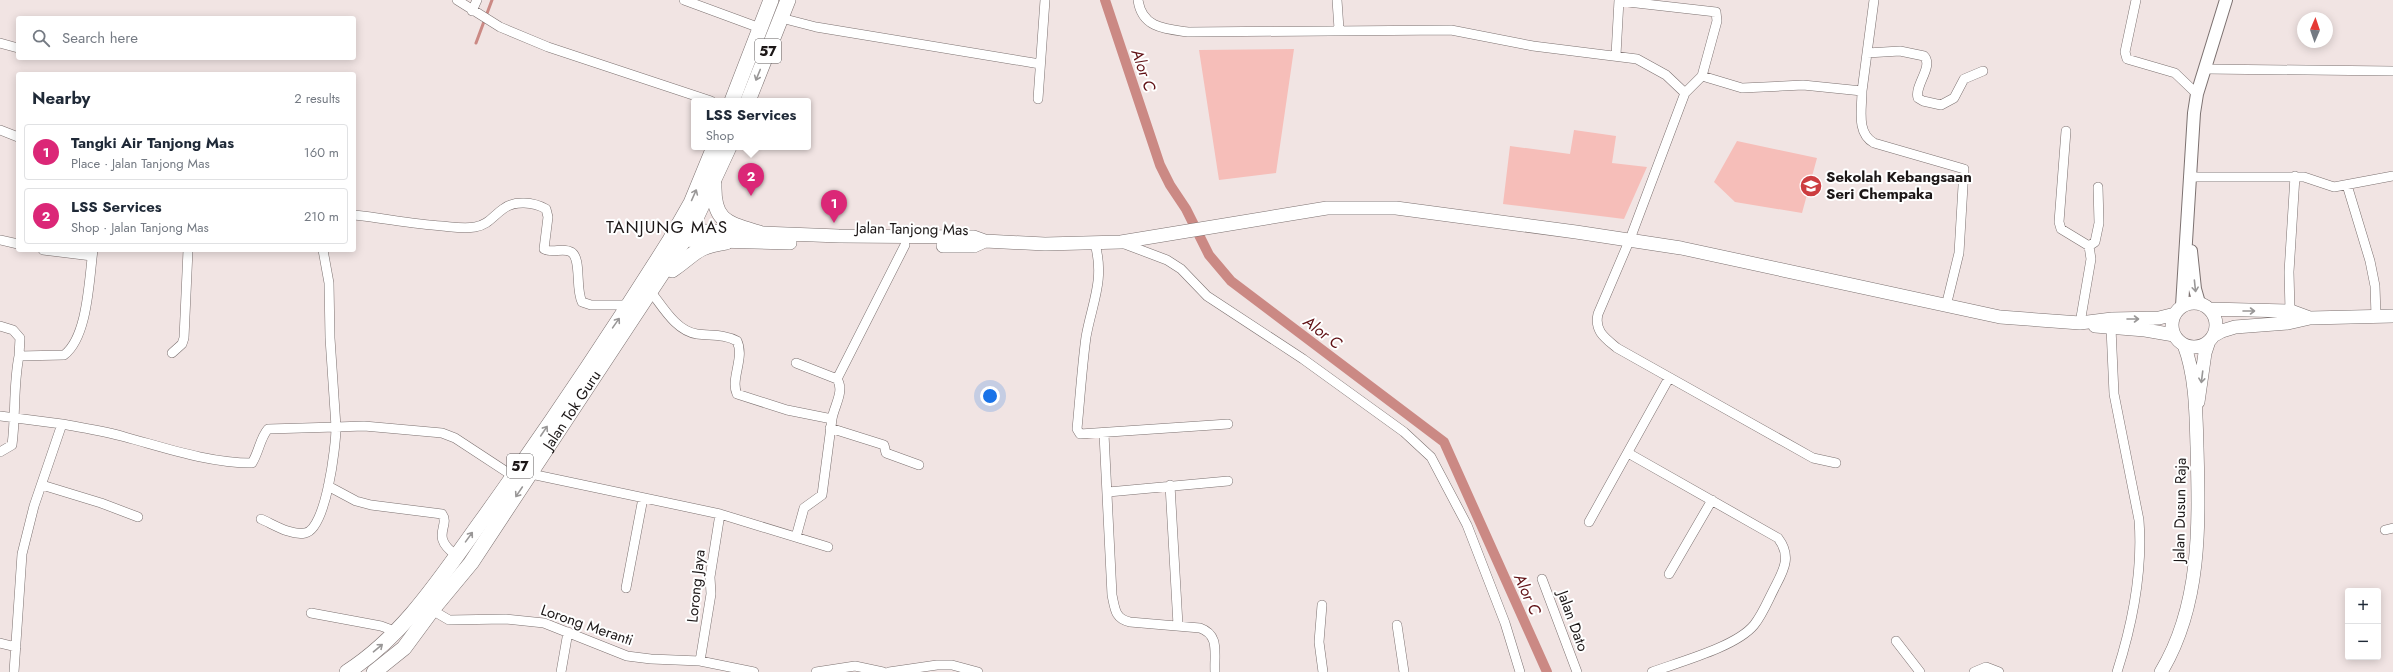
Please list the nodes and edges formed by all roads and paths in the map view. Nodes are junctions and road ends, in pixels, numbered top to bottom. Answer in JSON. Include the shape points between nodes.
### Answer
{"nodes":[{"id":1,"x":457,"y":0,"type":"edge"},
{"id":2,"x":477,"y":0,"type":"edge"},
{"id":3,"x":684,"y":0,"type":"edge"},
{"id":4,"x":771,"y":0,"type":"edge"},
{"id":5,"x":788,"y":0,"type":"edge"},
{"id":6,"x":1045,"y":0,"type":"edge"},
{"id":7,"x":1138,"y":0,"type":"edge"},
{"id":8,"x":1337,"y":0,"type":"edge"},
{"id":9,"x":1874,"y":0,"type":"edge"},
{"id":10,"x":2136,"y":0,"type":"edge"},
{"id":11,"x":2226,"y":0,"type":"edge"},
{"id":12,"x":1619,"y":1,"type":"edge"},
{"id":13,"x":473,"y":12,"type":"junction"},
{"id":14,"x":781,"y":18,"type":"junction"},
{"id":15,"x":760,"y":28,"type":"junction"},
{"id":16,"x":1339,"y":29,"type":"junction"},
{"id":17,"x":0,"y":43,"type":"edge"},
{"id":18,"x":16,"y":47,"type":"edge"},
{"id":19,"x":1867,"y":53,"type":"junction"},
{"id":20,"x":1616,"y":55,"type":"junction"},
{"id":21,"x":1040,"y":64,"type":"junction"},
{"id":22,"x":2205,"y":69,"type":"junction"},
{"id":23,"x":1983,"y":71,"type":"dead end"},
{"id":24,"x":2393,"y":71,"type":"edge"},
{"id":25,"x":1702,"y":76,"type":"junction"},
{"id":26,"x":1862,"y":91,"type":"junction"},
{"id":27,"x":1685,"y":93,"type":"junction"},
{"id":28,"x":2197,"y":94,"type":"junction"},
{"id":29,"x":702,"y":98,"type":"edge"},
{"id":30,"x":733,"y":98,"type":"edge"},
{"id":31,"x":749,"y":98,"type":"edge"},
{"id":32,"x":1038,"y":99,"type":"dead end"},
{"id":33,"x":0,"y":130,"type":"edge"},
{"id":34,"x":2066,"y":131,"type":"dead end"},
{"id":35,"x":16,"y":136,"type":"edge"},
{"id":36,"x":713,"y":150,"type":"edge"},
{"id":37,"x":728,"y":150,"type":"edge"},
{"id":38,"x":2295,"y":176,"type":"junction"},
{"id":39,"x":2393,"y":176,"type":"edge"},
{"id":40,"x":2189,"y":177,"type":"junction"},
{"id":41,"x":714,"y":181,"type":"junction"},
{"id":42,"x":2347,"y":185,"type":"junction"},
{"id":43,"x":2098,"y":187,"type":"dead end"},
{"id":44,"x":356,"y":216,"type":"edge"},
{"id":45,"x":2188,"y":220,"type":"junction"},
{"id":46,"x":759,"y":233,"type":"junction"},
{"id":47,"x":680,"y":235,"type":"junction"},
{"id":48,"x":1630,"y":239,"type":"junction"},
{"id":49,"x":0,"y":240,"type":"edge"},
{"id":50,"x":985,"y":241,"type":"junction"},
{"id":51,"x":726,"y":242,"type":"junction"},
{"id":52,"x":1121,"y":242,"type":"junction"},
{"id":53,"x":16,"y":244,"type":"edge"},
{"id":54,"x":1095,"y":244,"type":"junction"},
{"id":55,"x":905,"y":245,"type":"junction"},
{"id":56,"x":2089,"y":246,"type":"junction"},
{"id":57,"x":76,"y":252,"type":"edge"},
{"id":58,"x":188,"y":252,"type":"edge"},
{"id":59,"x":324,"y":252,"type":"edge"},
{"id":60,"x":92,"y":253,"type":"edge"},
{"id":61,"x":664,"y":273,"type":"junction"},
{"id":62,"x":651,"y":292,"type":"junction"},
{"id":63,"x":628,"y":305,"type":"junction"},
{"id":64,"x":1946,"y":306,"type":"junction"},
{"id":65,"x":2204,"y":306,"type":"junction"},
{"id":66,"x":2178,"y":310,"type":"junction"},
{"id":67,"x":2290,"y":311,"type":"junction"},
{"id":68,"x":2376,"y":316,"type":"junction"},
{"id":69,"x":2393,"y":316,"type":"edge"},
{"id":70,"x":2310,"y":318,"type":"junction"},
{"id":71,"x":2080,"y":323,"type":"junction"},
{"id":72,"x":0,"y":326,"type":"edge"},
{"id":73,"x":2111,"y":328,"type":"junction"},
{"id":74,"x":2174,"y":335,"type":"junction"},
{"id":75,"x":2211,"y":339,"type":"junction"},
{"id":76,"x":2184,"y":345,"type":"junction"},
{"id":77,"x":172,"y":353,"type":"dead end"},
{"id":78,"x":19,"y":356,"type":"junction"},
{"id":79,"x":796,"y":363,"type":"dead end"},
{"id":80,"x":1669,"y":378,"type":"junction"},
{"id":81,"x":838,"y":379,"type":"junction"},
{"id":82,"x":2196,"y":414,"type":"junction"},
{"id":83,"x":0,"y":416,"type":"edge"},
{"id":84,"x":16,"y":417,"type":"junction"},
{"id":85,"x":832,"y":419,"type":"junction"},
{"id":86,"x":62,"y":424,"type":"junction"},
{"id":87,"x":1228,"y":424,"type":"dead end"},
{"id":88,"x":336,"y":427,"type":"junction"},
{"id":89,"x":830,"y":428,"type":"junction"},
{"id":90,"x":1104,"y":434,"type":"junction"},
{"id":91,"x":0,"y":452,"type":"edge"},
{"id":92,"x":1628,"y":452,"type":"junction"},
{"id":93,"x":1836,"y":463,"type":"dead end"},
{"id":94,"x":919,"y":465,"type":"dead end"},
{"id":95,"x":531,"y":474,"type":"junction"},
{"id":96,"x":513,"y":476,"type":"junction"},
{"id":97,"x":1228,"y":481,"type":"dead end"},
{"id":98,"x":42,"y":485,"type":"junction"},
{"id":99,"x":1170,"y":485,"type":"junction"},
{"id":100,"x":328,"y":486,"type":"junction"},
{"id":101,"x":1108,"y":492,"type":"junction"},
{"id":102,"x":643,"y":498,"type":"junction"},
{"id":103,"x":1712,"y":500,"type":"junction"},
{"id":104,"x":720,"y":514,"type":"junction"},
{"id":105,"x":138,"y":518,"type":"dead end"},
{"id":106,"x":261,"y":519,"type":"dead end"},
{"id":107,"x":1589,"y":522,"type":"dead end"},
{"id":108,"x":796,"y":537,"type":"junction"},
{"id":109,"x":828,"y":546,"type":"dead end"},
{"id":110,"x":456,"y":555,"type":"junction"},
{"id":111,"x":1669,"y":574,"type":"dead end"},
{"id":112,"x":1542,"y":579,"type":"dead end"},
{"id":113,"x":626,"y":588,"type":"dead end"},
{"id":114,"x":1322,"y":605,"type":"dead end"},
{"id":115,"x":432,"y":610,"type":"junction"},
{"id":116,"x":311,"y":612,"type":"dead end"},
{"id":117,"x":1397,"y":625,"type":"dead end"},
{"id":118,"x":1178,"y":626,"type":"junction"},
{"id":119,"x":397,"y":632,"type":"junction"},
{"id":120,"x":568,"y":632,"type":"junction"},
{"id":121,"x":1896,"y":641,"type":"dead end"},
{"id":122,"x":0,"y":643,"type":"edge"},
{"id":123,"x":16,"y":647,"type":"junction"},
{"id":124,"x":700,"y":661,"type":"junction"},
{"id":125,"x":734,"y":671,"type":"edge"},
{"id":126,"x":14,"y":672,"type":"edge"},
{"id":127,"x":347,"y":672,"type":"edge"},
{"id":128,"x":374,"y":672,"type":"edge"},
{"id":129,"x":561,"y":672,"type":"edge"},
{"id":130,"x":754,"y":672,"type":"edge"},
{"id":131,"x":816,"y":672,"type":"edge"},
{"id":132,"x":883,"y":672,"type":"edge"},
{"id":133,"x":889,"y":672,"type":"edge"},
{"id":134,"x":978,"y":672,"type":"edge"},
{"id":135,"x":1215,"y":672,"type":"edge"},
{"id":136,"x":1323,"y":672,"type":"edge"},
{"id":137,"x":1404,"y":672,"type":"edge"},
{"id":138,"x":1520,"y":672,"type":"edge"},
{"id":139,"x":1577,"y":672,"type":"edge"},
{"id":140,"x":1652,"y":672,"type":"edge"},
{"id":141,"x":1920,"y":672,"type":"edge"},
{"id":142,"x":1974,"y":672,"type":"edge"},
{"id":143,"x":1999,"y":672,"type":"edge"},
{"id":144,"x":2117,"y":672,"type":"edge"},
{"id":145,"x":2161,"y":672,"type":"edge"}],
"edges":[{"from":1,"to":13,"type":"street"},
{"from":2,"to":13,"type":"street"},
{"from":3,"to":15,"type":"street"},
{"from":4,"to":15,"type":"main road","number":"57"},
{"from":5,"to":14,"type":"main road","number":"57"},
{"from":6,"to":21,"type":"street"},
{"from":7,"to":16,"type":"street","via":[[1146,20],[1157,27],[1188,32],[1203,34]]},
{"from":8,"to":16,"type":"street"},
{"from":9,"to":19,"type":"street"},
{"from":10,"to":28,"type":"street","via":[[2125,52],[2127,59],[2175,73]]},
{"from":11,"to":22,"type":"street"},
{"from":12,"to":20,"type":"street"},
{"from":12,"to":25,"type":"street","via":[[1716,12],[1718,21]]},
{"from":13,"to":29,"type":"street","via":[[500,28],[548,47]]},
{"from":14,"to":21,"type":"street","via":[[816,27]]},
{"from":14,"to":31,"type":"main road","number":"57","one_way":true},
{"from":15,"to":30,"type":"main road","number":"57"},
{"from":16,"to":20,"type":"street","via":[[1451,30],[1533,46]]},
{"from":17,"to":18,"type":"street"},
{"from":19,"to":23,"type":"street","via":[[1900,51],[1924,56],[1926,64],[1917,92],[1918,98],[1941,105],[1954,98],[1964,79]]},
{"from":19,"to":26,"type":"street"},
{"from":20,"to":27,"type":"street","via":[[1637,59],[1653,66]]},
{"from":21,"to":32,"type":"street"},
{"from":22,"to":24,"type":"street"},
{"from":22,"to":28,"type":"street"},
{"from":25,"to":26,"type":"street","via":[[1742,88],[1803,85]]},
{"from":25,"to":27,"type":"street"},
{"from":26,"to":64,"type":"street","via":[[1862,128],[1867,140],[1964,169],[1959,253]]},
{"from":27,"to":48,"type":"street"},
{"from":28,"to":40,"type":"street","via":[[2191,132]]},
{"from":33,"to":35,"type":"street"},
{"from":34,"to":56,"type":"street","via":[[2059,222],[2061,229]]},
{"from":47,"to":36,"type":"main road","name":"Jalan Tok Guru","number":"57","one_way":true},
{"from":37,"to":41,"type":"main road","name":"Jalan Tok Guru","number":"57"},
{"from":38,"to":40,"type":"street"},
{"from":38,"to":42,"type":"street","via":[[2334,187]]},
{"from":38,"to":67,"type":"street","via":[[2289,272]]},
{"from":39,"to":42,"type":"street"},
{"from":40,"to":45,"type":"street"},
{"from":41,"to":46,"type":"main road","via":[[714,205],[718,214],[734,224]]},
{"from":41,"to":47,"type":"main road","name":"Jalan Tok Guru","number":"57"},
{"from":42,"to":68,"type":"street","via":[[2370,261],[2375,286]]},
{"from":43,"to":56,"type":"street","via":[[2097,234],[2095,242]]},
{"from":44,"to":63,"type":"street","via":[[464,228],[488,222],[503,208],[513,204],[539,205],[546,209],[548,217],[544,249],[567,250],[578,260],[578,294],[582,302],[591,305]]},
{"from":45,"to":65,"type":"street","one_way":true,"via":[[2195,289]]},
{"from":45,"to":66,"type":"street"},
{"from":46,"to":47,"type":"main road","name":"Jalan Tanjong Mas"},
{"from":46,"to":50,"type":"main road","name":"Jalan Tanjong Mas","via":[[974,237]]},
{"from":47,"to":51,"type":"main road","name":"Jalan Tanjong Mas"},
{"from":47,"to":61,"type":"main road","name":"Jalan Tok Guru","number":"57"},
{"from":47,"to":63,"type":"main road","name":"Jalan Tok Guru","number":"57"},
{"from":48,"to":52,"type":"main road","name":"Jalan Tanjong Mas","via":[[1415,210],[1373,207],[1327,208]]},
{"from":48,"to":64,"type":"main road","name":"Jalan Tanjong Mas"},
{"from":48,"to":80,"type":"street","via":[[1596,322],[1601,336]]},
{"from":49,"to":53,"type":"street"},
{"from":50,"to":54,"type":"main road","name":"Jalan Tanjong Mas"},
{"from":50,"to":55,"type":"main road","name":"Jalan Tanjong Mas","via":[[968,246]]},
{"from":51,"to":55,"type":"main road","name":"Jalan Tanjong Mas"},
{"from":51,"to":61,"type":"main road","via":[[702,247],[671,271]]},
{"from":52,"to":54,"type":"main road","name":"Jalan Tanjong Mas"},
{"from":52,"to":138,"type":"street","via":[[1167,260],[1181,269],[1207,296],[1404,432],[1431,457],[1467,526],[1505,623]]},
{"from":54,"to":90,"type":"street","via":[[1100,260],[1100,274],[1086,336],[1077,429],[1080,434]]},
{"from":55,"to":81,"type":"street"},
{"from":56,"to":71,"type":"street","via":[[2091,259]]},
{"from":57,"to":60,"type":"street"},
{"from":58,"to":77,"type":"street","via":[[184,338],[182,344]]},
{"from":59,"to":88,"type":"street","via":[[329,283]]},
{"from":60,"to":78,"type":"street","via":[[86,303],[76,342],[71,350],[64,355]]},
{"from":61,"to":62,"type":"main road","name":"Jalan Tok Guru","number":"57"},
{"from":62,"to":85,"type":"street","via":[[673,320],[682,327],[694,333],[728,336],[737,341],[740,358],[735,387],[737,394],[788,410]]},
{"from":62,"to":95,"type":"main road","name":"Jalan Tok Guru","number":"57"},
{"from":96,"to":63,"type":"main road","name":"Jalan Tok Guru","number":"57","one_way":true},
{"from":64,"to":71,"type":"main road","name":"Jalan Tanjong Mas","via":[[2014,319]]},
{"from":65,"to":66,"type":"main road"},
{"from":65,"to":67,"type":"main road","one_way":true},
{"from":65,"to":75,"type":"main road","via":[[2216,319]]},
{"from":71,"to":66,"type":"main road","one_way":true,"via":[[2159,318]]},
{"from":66,"to":74,"type":"main road","via":[[2172,321]]},
{"from":67,"to":70,"type":"main road"},
{"from":68,"to":69,"type":"main road"},
{"from":68,"to":70,"type":"main road"},
{"from":70,"to":75,"type":"main road","via":[[2288,323],[2235,327],[2222,331]]},
{"from":71,"to":73,"type":"main road"},
{"from":72,"to":78,"type":"street","via":[[12,330],[20,338]]},
{"from":73,"to":74,"type":"main road"},
{"from":73,"to":144,"type":"street","via":[[2114,394],[2141,540],[2137,594]]},
{"from":74,"to":76,"type":"main road"},
{"from":75,"to":76,"type":"main road","via":[[2197,347]]},
{"from":75,"to":82,"type":"main road","name":"Jalan Dusun Raja","one_way":true,"via":[[2205,353]]},
{"from":76,"to":82,"type":"main road","name":"Jalan Dusun Raja","via":[[2190,365]]},
{"from":78,"to":84,"type":"street","via":[[15,377]]},
{"from":79,"to":81,"type":"street"},
{"from":80,"to":92,"type":"street"},
{"from":80,"to":93,"type":"street","via":[[1813,458]]},
{"from":81,"to":85,"type":"street","via":[[841,390]]},
{"from":82,"to":145,"type":"main road","name":"Jalan Dusun Raja","via":[[2198,508],[2195,570],[2178,638]]},
{"from":83,"to":84,"type":"street"},
{"from":84,"to":86,"type":"street"},
{"from":84,"to":91,"type":"street","via":[[12,445]]},
{"from":85,"to":89,"type":"street"},
{"from":86,"to":88,"type":"street","via":[[123,436],[195,456],[242,463],[252,463],[258,455],[264,433],[268,429]]},
{"from":86,"to":98,"type":"street"},
{"from":87,"to":90,"type":"street"},
{"from":88,"to":96,"type":"street","via":[[364,426],[442,433],[455,438]]},
{"from":88,"to":100,"type":"street"},
{"from":89,"to":94,"type":"street","via":[[884,444],[886,453]]},
{"from":89,"to":108,"type":"street","via":[[822,495],[804,508]]},
{"from":90,"to":101,"type":"street"},
{"from":92,"to":103,"type":"street"},
{"from":92,"to":107,"type":"street"},
{"from":95,"to":102,"type":"street"},
{"from":95,"to":115,"type":"main road","name":"Jalan Tok Guru","number":"57","one_way":true,"via":[[471,563]]},
{"from":110,"to":96,"type":"main road","name":"Jalan Tok Guru","number":"57","one_way":true},
{"from":97,"to":99,"type":"street"},
{"from":98,"to":105,"type":"street","via":[[101,502]]},
{"from":98,"to":123,"type":"street","via":[[22,554]]},
{"from":99,"to":101,"type":"street"},
{"from":99,"to":118,"type":"street"},
{"from":100,"to":106,"type":"street","via":[[322,509],[313,528],[306,533],[296,533]]},
{"from":100,"to":110,"type":"street","via":[[356,501],[370,505],[442,514],[443,542]]},
{"from":101,"to":118,"type":"street","via":[[1112,595],[1117,616],[1122,621]]},
{"from":102,"to":104,"type":"street"},
{"from":102,"to":113,"type":"street"},
{"from":103,"to":111,"type":"street"},
{"from":103,"to":140,"type":"street","via":[[1778,538],[1787,556],[1785,569],[1755,625],[1746,633],[1696,656]]},
{"from":104,"to":108,"type":"street"},
{"from":104,"to":124,"type":"street","name":"Lorong Jaya"},
{"from":108,"to":109,"type":"street"},
{"from":110,"to":119,"type":"main road","name":"Jalan Tok Guru","number":"57","via":[[425,599]]},
{"from":112,"to":139,"type":"street","name":"Jalan Dato"},
{"from":114,"to":136,"type":"street","via":[[1319,642]]},
{"from":115,"to":120,"type":"street","name":"Lorong Meranti","via":[[450,620],[528,620]]},
{"from":115,"to":128,"type":"main road","name":"Jalan Tok Guru","number":"57","via":[[404,648]]},
{"from":116,"to":119,"type":"street","via":[[381,626]]},
{"from":117,"to":137,"type":"street"},
{"from":118,"to":135,"type":"street","via":[[1210,631],[1214,638]]},
{"from":127,"to":119,"type":"main road","name":"Jalan Tok Guru","number":"57","one_way":true},
{"from":120,"to":124,"type":"street","name":"Lorong Meranti","via":[[627,656]]},
{"from":120,"to":129,"type":"street"},
{"from":121,"to":141,"type":"street"},
{"from":122,"to":123,"type":"street"},
{"from":123,"to":126,"type":"street"},
{"from":124,"to":125,"type":"street","name":"Lorong Meranti"},
{"from":125,"to":130,"type":"street","name":"Lorong Meranti"},
{"from":131,"to":132,"type":"street","via":[[855,666]]},
{"from":133,"to":134,"type":"street","via":[[937,665]]},
{"from":142,"to":143,"type":"street","via":[[1986,667]]}]}
